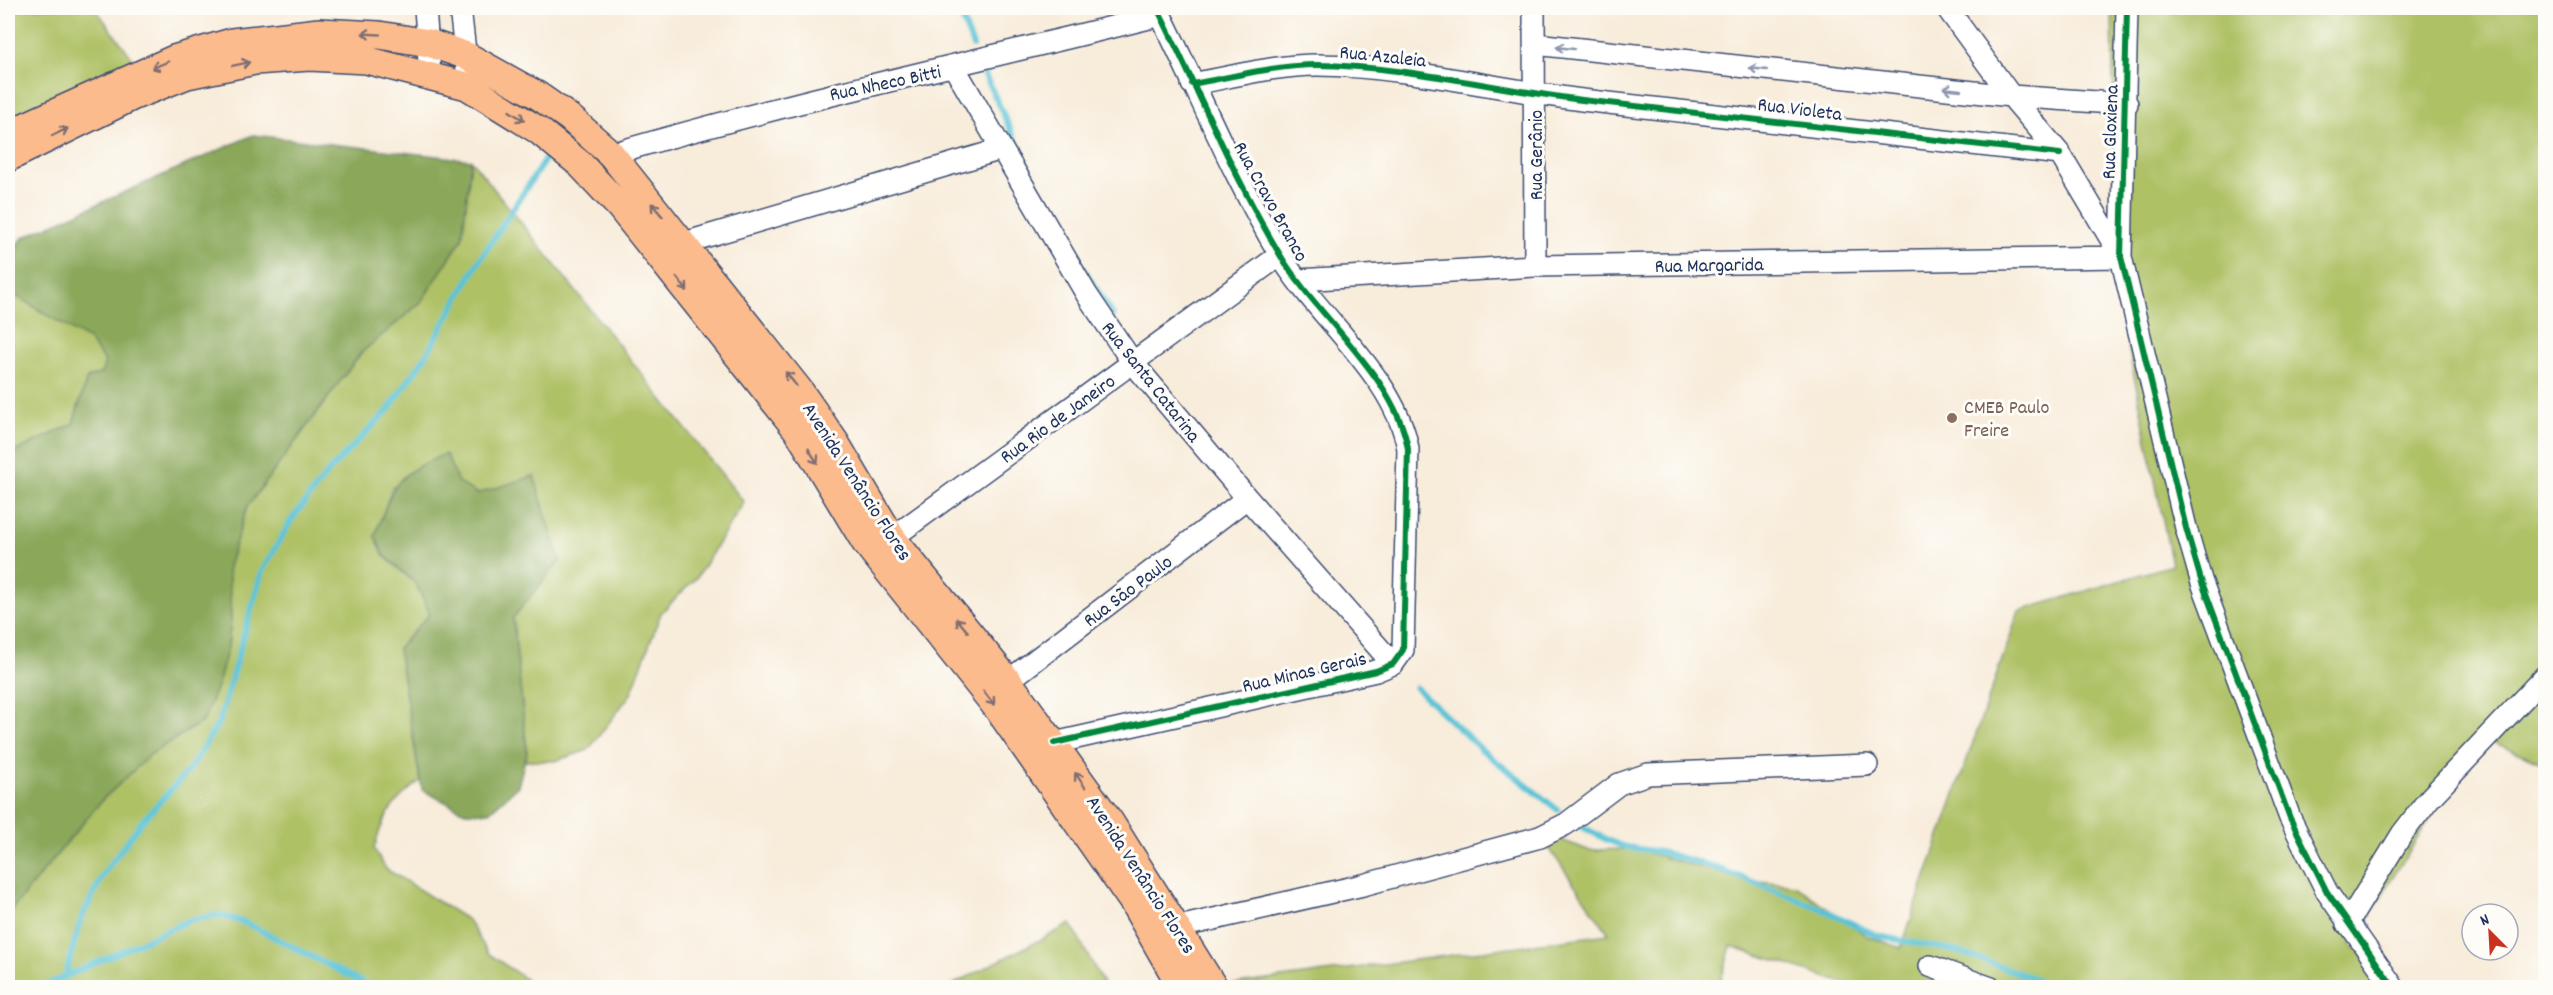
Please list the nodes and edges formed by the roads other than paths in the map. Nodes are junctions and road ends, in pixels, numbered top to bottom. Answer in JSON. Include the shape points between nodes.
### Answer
{"nodes":[{"id":1,"x":425,"y":8,"type":"edge"},
{"id":2,"x":460,"y":8,"type":"edge"},
{"id":3,"x":1534,"y":8,"type":"edge"},
{"id":4,"x":1947,"y":8,"type":"edge"},
{"id":5,"x":2127,"y":8,"type":"edge"},
{"id":6,"x":1159,"y":11,"type":"edge"},
{"id":7,"x":429,"y":43,"type":"junction"},
{"id":8,"x":1535,"y":44,"type":"junction"},
{"id":9,"x":467,"y":56,"type":"junction"},
{"id":10,"x":954,"y":67,"type":"junction"},
{"id":11,"x":430,"y":75,"type":"junction"},
{"id":12,"x":1192,"y":84,"type":"junction"},
{"id":13,"x":466,"y":86,"type":"junction"},
{"id":14,"x":1536,"y":94,"type":"junction"},
{"id":15,"x":2010,"y":96,"type":"junction"},
{"id":16,"x":2127,"y":104,"type":"junction"},
{"id":17,"x":8,"y":134,"type":"edge"},
{"id":18,"x":1002,"y":149,"type":"junction"},
{"id":19,"x":611,"y":154,"type":"junction"},
{"id":20,"x":2060,"y":154,"type":"junction"},
{"id":21,"x":8,"y":158,"type":"edge"},
{"id":22,"x":684,"y":243,"type":"junction"},
{"id":23,"x":1280,"y":255,"type":"junction"},
{"id":24,"x":2121,"y":257,"type":"junction"},
{"id":25,"x":1534,"y":266,"type":"junction"},
{"id":26,"x":1298,"y":280,"type":"junction"},
{"id":27,"x":1133,"y":363,"type":"junction"},
{"id":28,"x":1386,"y":393,"type":"joint"},
{"id":29,"x":1247,"y":498,"type":"junction"},
{"id":30,"x":892,"y":538,"type":"junction"},
{"id":31,"x":1392,"y":664,"type":"junction"},
{"id":32,"x":2546,"y":675,"type":"edge"},
{"id":33,"x":1008,"y":681,"type":"junction"},
{"id":34,"x":1054,"y":742,"type":"junction"},
{"id":35,"x":1867,"y":765,"type":"dead end"},
{"id":36,"x":2347,"y":924,"type":"junction"},
{"id":37,"x":1179,"y":927,"type":"junction"},
{"id":38,"x":1930,"y":966,"type":"dead end"},
{"id":39,"x":1182,"y":987,"type":"edge"},
{"id":40,"x":1214,"y":987,"type":"edge"},
{"id":41,"x":1992,"y":987,"type":"edge"},
{"id":42,"x":2394,"y":987,"type":"edge"}],
"edges":[{"from":1,"to":7,"type":"street"},
{"from":2,"to":9,"type":"street"},
{"from":3,"to":8,"type":"street","name":"Rua Gerânio"},
{"from":4,"to":15,"type":"street"},
{"from":5,"to":16,"type":"street","name":"Rua Gloxiena"},
{"from":6,"to":10,"type":"street","name":"Rua Nheco Bitti"},
{"from":6,"to":12,"type":"street","name":"Rua Cravo Branco"},
{"from":7,"to":9,"type":"main road","name":"Avenida Venâncio Flores"},
{"from":7,"to":11,"type":"street"},
{"from":7,"to":17,"type":"main road","name":"Avenida Venâncio Flores","one_way":true,"via":[[319,32],[232,42],[174,59]]},
{"from":8,"to":14,"type":"street","name":"Rua Gerânio"},
{"from":15,"to":8,"type":"street","name":"Rua Violeta","one_way":true},
{"from":9,"to":13,"type":"street"},
{"from":9,"to":19,"type":"main road","name":"Avenida Venâncio Flores","via":[[537,95]]},
{"from":10,"to":18,"type":"street","name":"Rua Santa Catarina"},
{"from":10,"to":19,"type":"street","name":"Rua Nheco Bitti","via":[[812,98]]},
{"from":11,"to":13,"type":"main road","name":"Avenida Venâncio Flores"},
{"from":21,"to":11,"type":"main road","name":"Avenida Venâncio Flores","one_way":true,"via":[[134,96],[187,75],[255,61],[309,57],[366,60]]},
{"from":12,"to":14,"type":"street","name":"Rua Azaleia","via":[[1316,65],[1422,75]]},
{"from":12,"to":23,"type":"street","name":"Rua Cravo Branco"},
{"from":13,"to":39,"type":"main road","name":"Avenida Venâncio Flores","one_way":true,"via":[[538,130],[580,164],[659,255],[798,431],[851,521],[889,575],[998,709],[1133,902]]},
{"from":14,"to":20,"type":"street","name":"Rua Violeta"},
{"from":14,"to":25,"type":"street","name":"Rua Gerânio"},
{"from":15,"to":16,"type":"street","name":"Rua Violeta"},
{"from":15,"to":20,"type":"street"},
{"from":16,"to":24,"type":"street","name":"Rua Gloxiena"},
{"from":18,"to":22,"type":"street"},
{"from":18,"to":27,"type":"street","name":"Rua Santa Catarina","via":[[1087,294]]},
{"from":22,"to":19,"type":"main road","name":"Avenida Venâncio Flores","one_way":true},
{"from":20,"to":24,"type":"street"},
{"from":30,"to":22,"type":"main road","name":"Avenida Venâncio Flores","one_way":true,"via":[[817,414]]},
{"from":23,"to":26,"type":"street","name":"Rua Cravo Branco"},
{"from":23,"to":27,"type":"street","name":"Rua Rio de Janeiro"},
{"from":24,"to":25,"type":"street","name":"Rua Margarida"},
{"from":24,"to":36,"type":"street","via":[[2201,580],[2290,818]]},
{"from":25,"to":26,"type":"street","name":"Rua Margarida"},
{"from":26,"to":28,"type":"street","name":"Rua Cravo Branco"},
{"from":27,"to":29,"type":"street","name":"Rua Santa Catarina"},
{"from":27,"to":30,"type":"street","name":"Rua Rio de Janeiro"},
{"from":28,"to":31,"type":"street","name":"Rua Minas Gerais","via":[[1401,421],[1408,450],[1403,650]]},
{"from":29,"to":31,"type":"street","name":"Rua Santa Catarina"},
{"from":29,"to":33,"type":"street","name":"Rua São Paulo"},
{"from":33,"to":30,"type":"main road","name":"Avenida Venâncio Flores","one_way":true},
{"from":31,"to":34,"type":"street","name":"Rua Minas Gerais","via":[[1334,683]]},
{"from":32,"to":36,"type":"street","via":[[2427,800]]},
{"from":33,"to":34,"type":"main road","name":"Avenida Venâncio Flores"},
{"from":37,"to":34,"type":"main road","name":"Avenida Venâncio Flores","one_way":true},
{"from":35,"to":37,"type":"street","via":[[1648,774],[1619,784],[1566,824],[1533,839],[1363,885]]},
{"from":36,"to":42,"type":"street"},
{"from":37,"to":40,"type":"main road","name":"Avenida Venâncio Flores"},
{"from":38,"to":41,"type":"street"}]}
